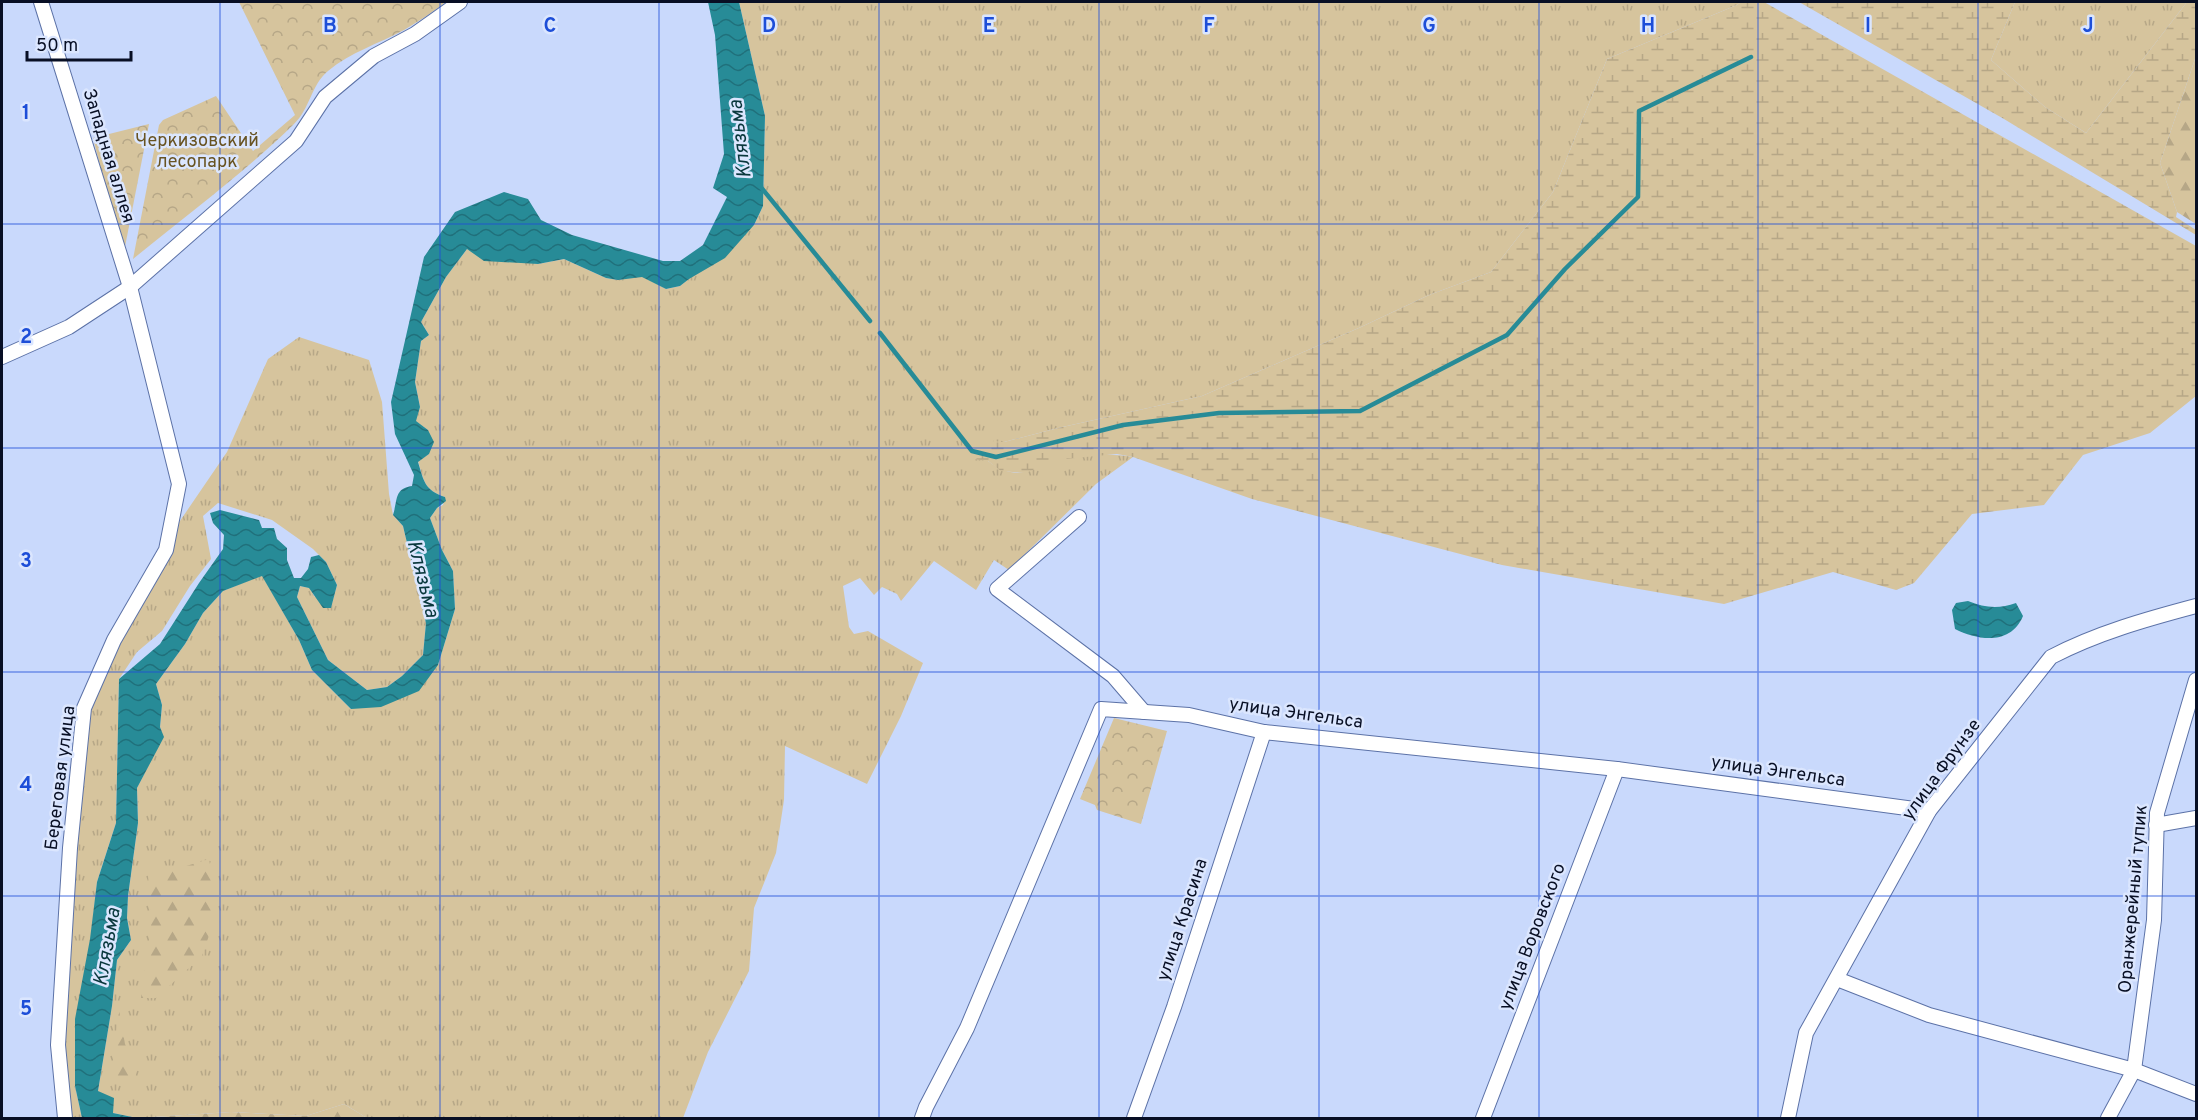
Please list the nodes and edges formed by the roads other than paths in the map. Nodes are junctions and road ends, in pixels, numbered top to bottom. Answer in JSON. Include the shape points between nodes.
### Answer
{"nodes":[{"id":1,"x":41,"y":2,"type":"edge"},
{"id":2,"x":460,"y":2,"type":"edge"},
{"id":3,"x":130,"y":287,"type":"junction"},
{"id":4,"x":2,"y":357,"type":"edge"},
{"id":5,"x":1079,"y":517,"type":"dead end"},
{"id":6,"x":2196,"y":606,"type":"edge"},
{"id":7,"x":2196,"y":680,"type":"edge"},
{"id":8,"x":1144,"y":712,"type":"junction"},
{"id":9,"x":1264,"y":732,"type":"junction"},
{"id":10,"x":1617,"y":769,"type":"junction"},
{"id":11,"x":1929,"y":811,"type":"junction"},
{"id":12,"x":2196,"y":818,"type":"edge"},
{"id":13,"x":2156,"y":825,"type":"junction"},
{"id":14,"x":1837,"y":979,"type":"junction"},
{"id":15,"x":2134,"y":1070,"type":"junction"},
{"id":16,"x":2196,"y":1094,"type":"edge"},
{"id":17,"x":65,"y":1119,"type":"edge"},
{"id":18,"x":922,"y":1119,"type":"edge"},
{"id":19,"x":1134,"y":1119,"type":"edge"},
{"id":20,"x":1483,"y":1119,"type":"edge"},
{"id":21,"x":1788,"y":1119,"type":"edge"},
{"id":22,"x":2108,"y":1119,"type":"edge"}],
"edges":[{"from":1,"to":3,"type":"street","name":"Западная аллея"},
{"from":2,"to":3,"type":"street","via":[[415,34],[374,56],[325,97],[296,141]]},
{"from":3,"to":4,"type":"street","via":[[69,327]]},
{"from":3,"to":17,"type":"street","name":"Береговая улица","via":[[179,484],[166,550],[114,640],[84,708],[70,848],[58,1044]]},
{"from":5,"to":8,"type":"street","via":[[997,589],[1113,676]]},
{"from":6,"to":11,"type":"street","name":"улица Фрунзе","via":[[2085,641],[2052,657]]},
{"from":7,"to":13,"type":"street","name":"Оранжерейный тупик"},
{"from":8,"to":9,"type":"street","name":"улица Энгельса","via":[[1189,715]]},
{"from":8,"to":18,"type":"street","name":"улица Энгельса","via":[[1101,709],[967,1028]]},
{"from":9,"to":10,"type":"street","name":"улица Энгельса"},
{"from":9,"to":19,"type":"street","name":"улица Красина"},
{"from":10,"to":11,"type":"street","name":"улица Энгельса"},
{"from":10,"to":20,"type":"street","name":"улица Воровского"},
{"from":11,"to":14,"type":"street","name":"улица Фрунзе"},
{"from":12,"to":13,"type":"street"},
{"from":13,"to":15,"type":"street","name":"Оранжерейный тупик","via":[[2154,920]]},
{"from":14,"to":15,"type":"street","via":[[1929,1015]]},
{"from":14,"to":21,"type":"street","name":"улица Фрунзе","via":[[1806,1033]]},
{"from":15,"to":16,"type":"street"},
{"from":15,"to":22,"type":"street","name":"Оранжерейный тупик"}]}
